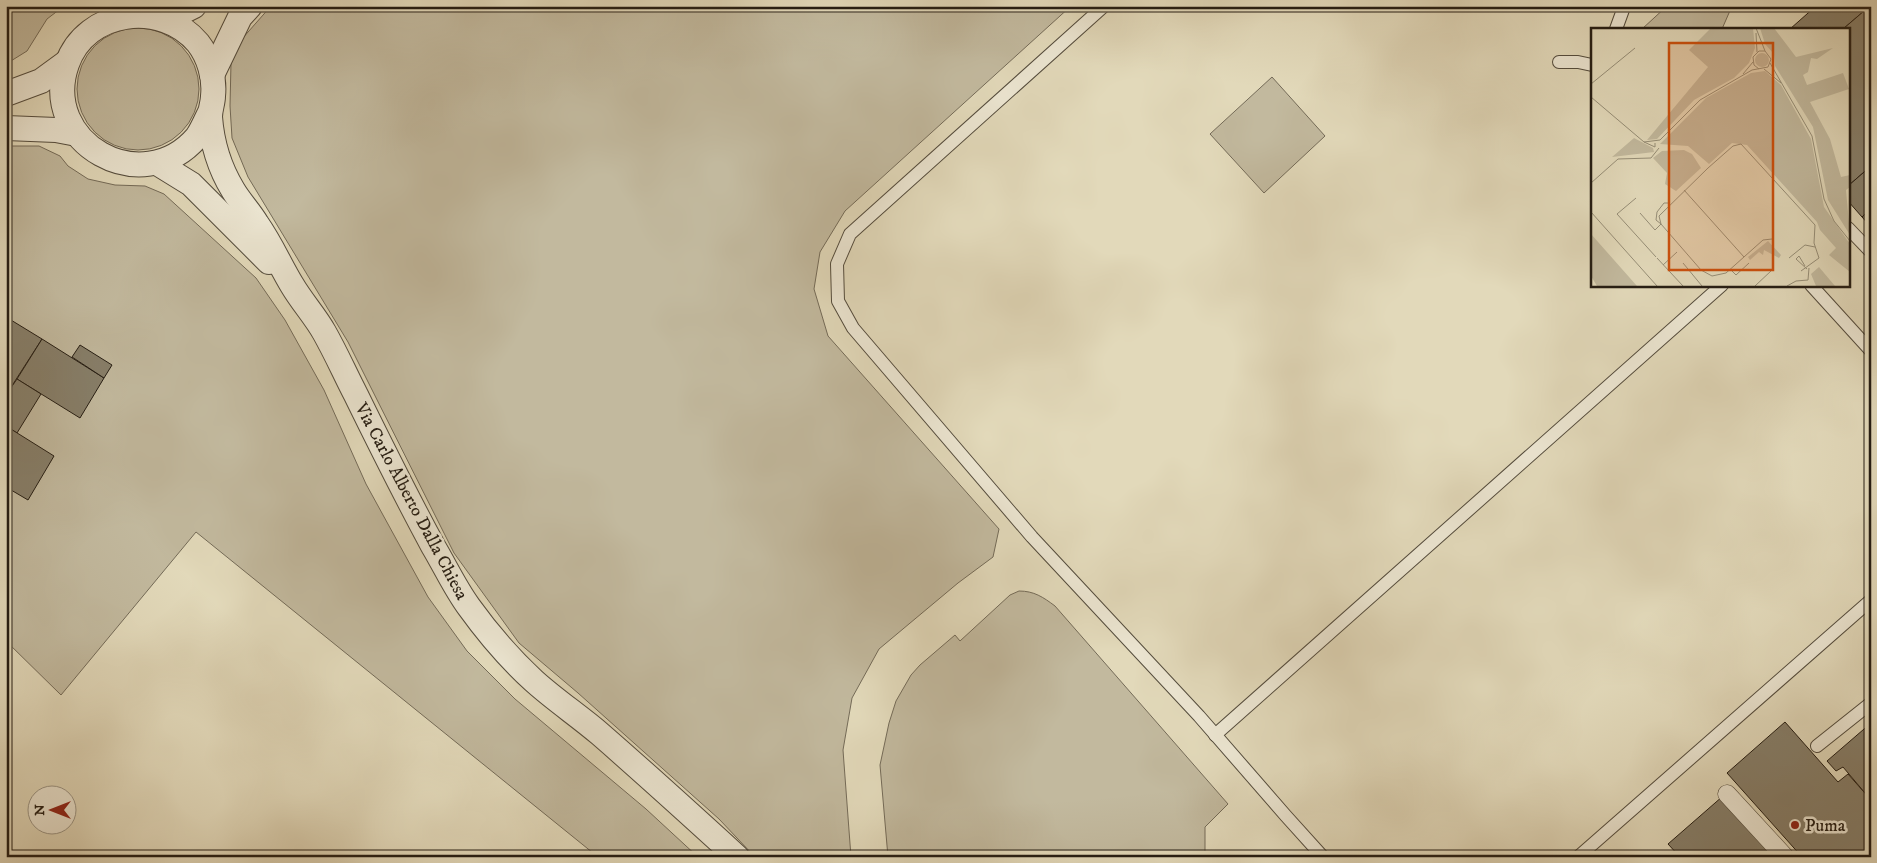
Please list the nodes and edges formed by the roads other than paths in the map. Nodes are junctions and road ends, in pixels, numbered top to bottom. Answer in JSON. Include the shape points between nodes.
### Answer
{"nodes":[{"id":1,"x":194,"y":6,"type":"edge"},
{"id":2,"x":250,"y":6,"type":"edge"},
{"id":3,"x":1104,"y":6,"type":"edge"},
{"id":4,"x":1624,"y":7,"type":"edge"},
{"id":5,"x":168,"y":20,"type":"junction"},
{"id":6,"x":1616,"y":28,"type":"edge"},
{"id":7,"x":67,"y":62,"type":"junction"},
{"id":8,"x":1559,"y":62,"type":"dead end"},
{"id":9,"x":1591,"y":65,"type":"edge"},
{"id":10,"x":212,"y":75,"type":"junction"},
{"id":11,"x":6,"y":94,"type":"edge"},
{"id":12,"x":210,"y":112,"type":"junction"},
{"id":13,"x":6,"y":128,"type":"edge"},
{"id":14,"x":77,"y":134,"type":"junction"},
{"id":15,"x":157,"y":163,"type":"junction"},
{"id":16,"x":1850,"y":230,"type":"edge"},
{"id":17,"x":1871,"y":252,"type":"edge"},
{"id":18,"x":293,"y":286,"type":"junction"},
{"id":19,"x":1721,"y":286,"type":"edge"},
{"id":20,"x":1812,"y":286,"type":"edge"},
{"id":21,"x":1871,"y":351,"type":"edge"},
{"id":22,"x":1869,"y":604,"type":"edge"},
{"id":23,"x":1871,"y":703,"type":"edge"},
{"id":24,"x":1215,"y":736,"type":"junction"},
{"id":25,"x":1817,"y":746,"type":"dead end"},
{"id":26,"x":1727,"y":794,"type":"dead end"},
{"id":27,"x":1321,"y":855,"type":"edge"},
{"id":28,"x":737,"y":857,"type":"edge"},
{"id":29,"x":1578,"y":857,"type":"edge"},
{"id":30,"x":1785,"y":857,"type":"edge"}],
"edges":[{"from":1,"to":5,"type":"street"},
{"from":2,"to":10,"type":"street","via":[[240,17]]},
{"from":3,"to":24,"type":"lane","via":[[850,234],[837,264],[838,301],[853,328],[1032,537]]},
{"from":4,"to":6,"type":"lane"},
{"from":5,"to":7,"type":"street","via":[[148,14],[108,19],[77,44]]},
{"from":5,"to":10,"type":"street","via":[[197,42],[207,57]]},
{"from":7,"to":11,"type":"street","via":[[41,81]]},
{"from":7,"to":14,"type":"street","via":[[62,81],[63,99]]},
{"from":8,"to":9,"type":"lane"},
{"from":10,"to":12,"type":"street","via":[[214,94]]},
{"from":12,"to":15,"type":"street","via":[[198,135],[180,152]]},
{"from":12,"to":18,"type":"street","name":"Via Carlo Alberto Dalla Chiesa","via":[[221,170],[258,224]]},
{"from":13,"to":14,"type":"street"},
{"from":14,"to":15,"type":"street","via":[[92,150],[112,161],[134,165]]},
{"from":15,"to":18,"type":"street","name":"Via Carlo Alberto Dalla Chiesa","via":[[191,184]]},
{"from":16,"to":17,"type":"lane"},
{"from":18,"to":28,"type":"street","name":"Via Carlo Alberto Dalla Chiesa","via":[[323,330],[409,502],[467,605],[533,680],[648,775]]},
{"from":19,"to":24,"type":"lane"},
{"from":20,"to":21,"type":"lane"},
{"from":22,"to":29,"type":"lane"},
{"from":23,"to":25,"type":"lane"},
{"from":24,"to":27,"type":"lane"},
{"from":26,"to":30,"type":"street"}]}
